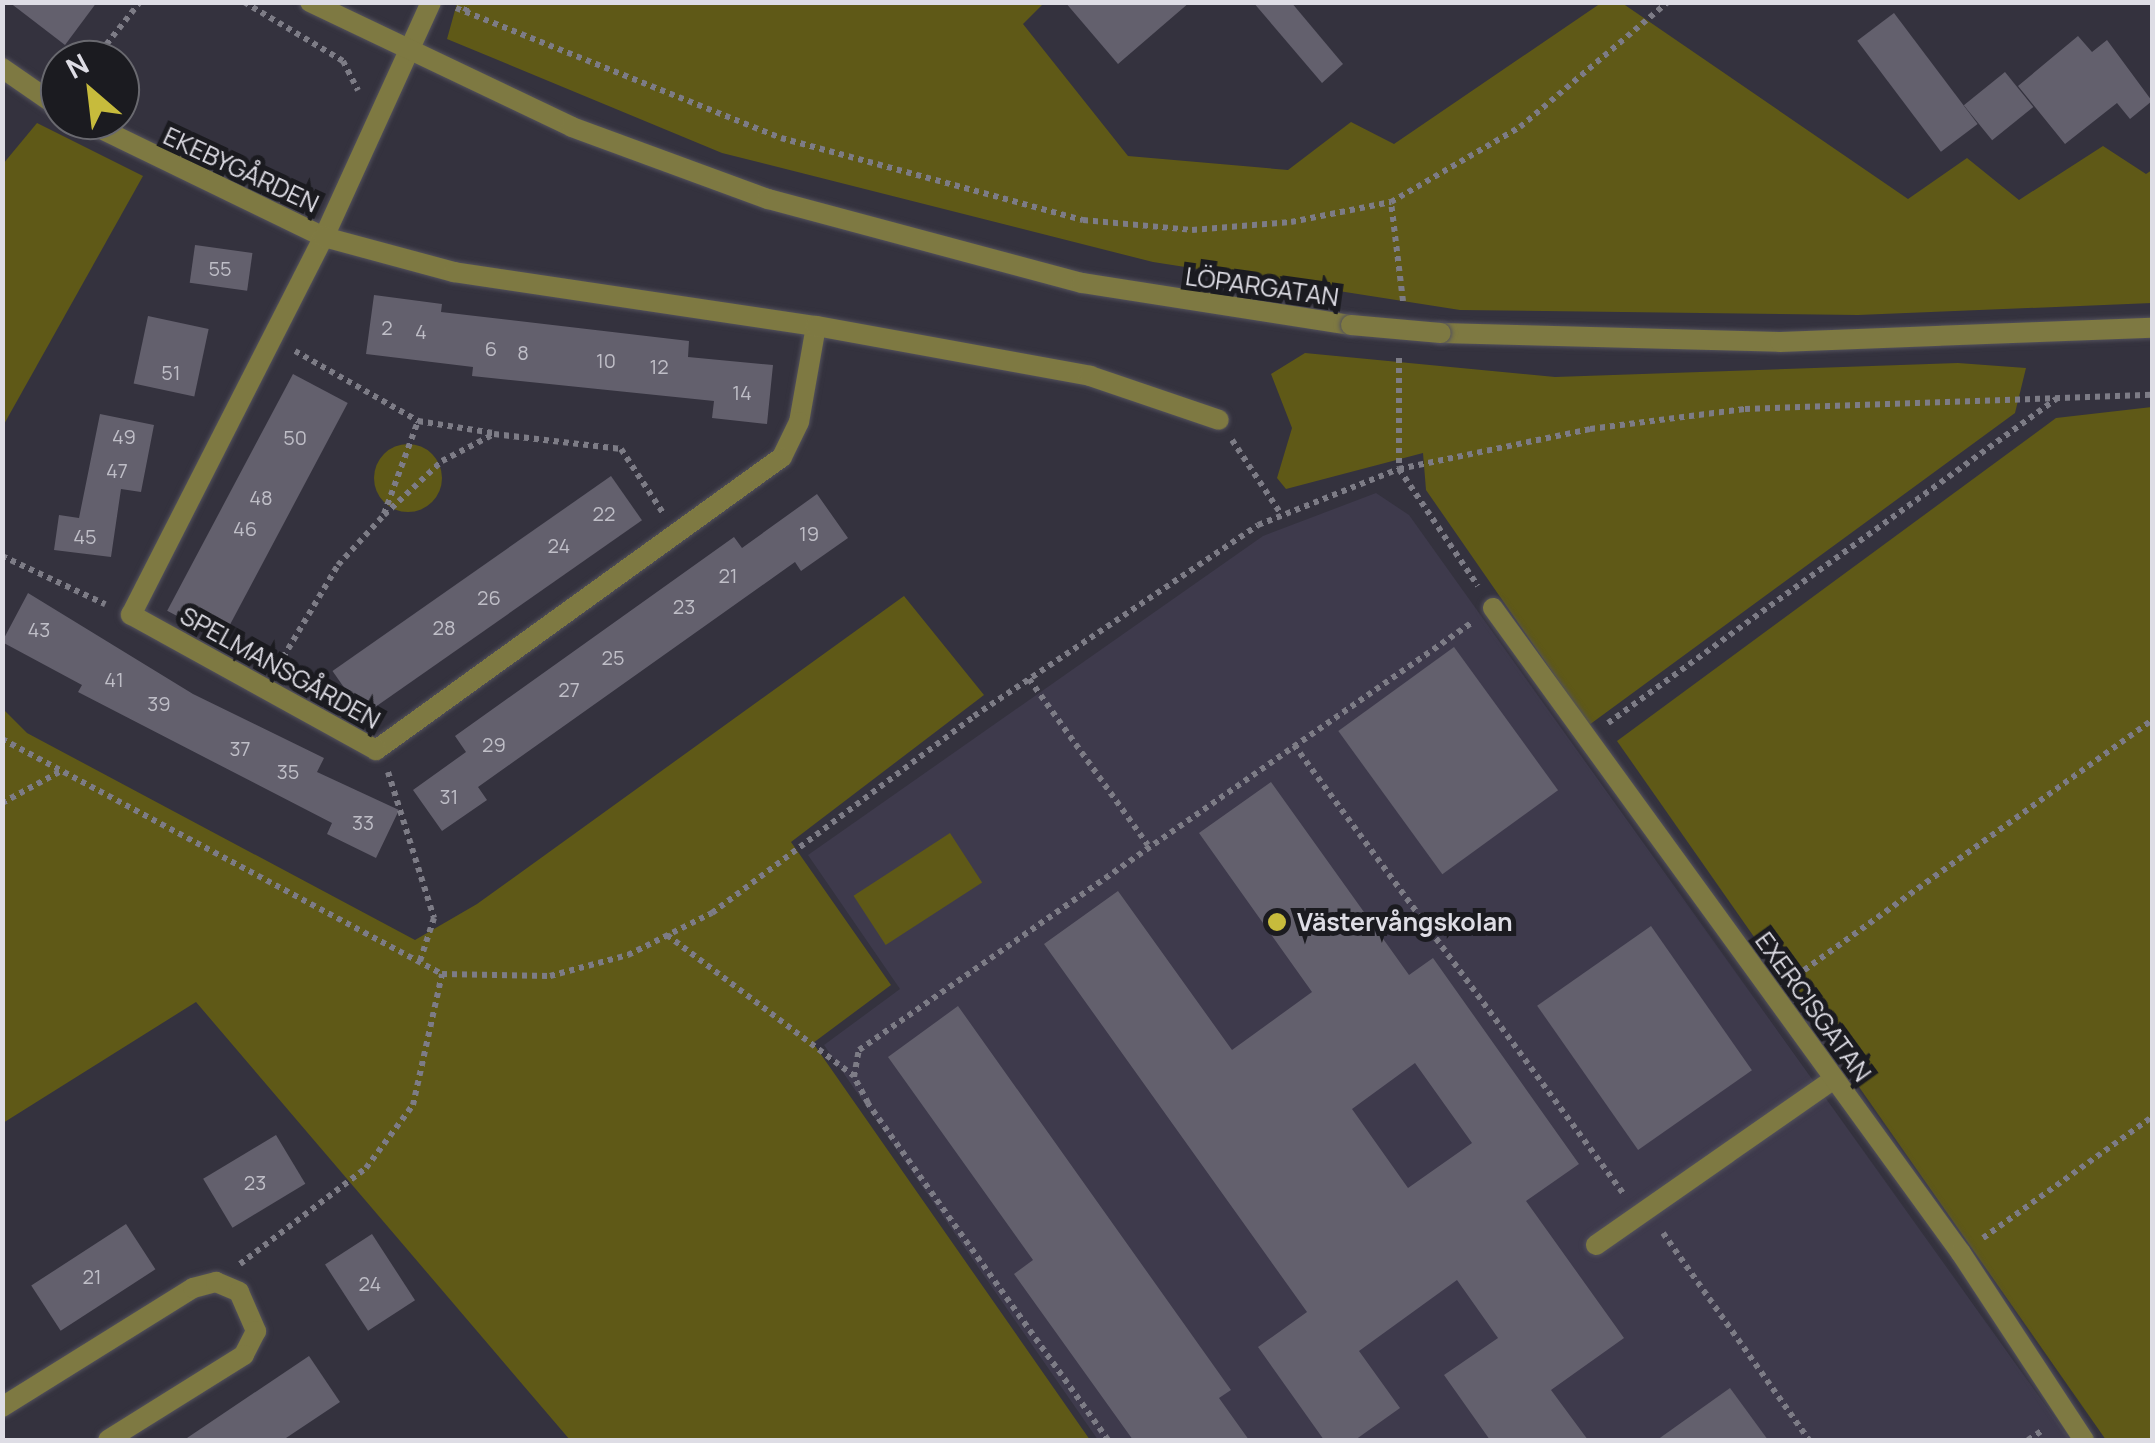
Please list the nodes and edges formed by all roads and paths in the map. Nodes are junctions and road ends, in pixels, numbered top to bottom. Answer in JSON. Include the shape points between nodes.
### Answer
{"nodes":[{"id":1,"x":140,"y":2,"type":"edge"},
{"id":2,"x":244,"y":2,"type":"edge"},
{"id":3,"x":310,"y":2,"type":"edge"},
{"id":4,"x":431,"y":2,"type":"edge"},
{"id":5,"x":445,"y":2,"type":"edge"},
{"id":6,"x":470,"y":2,"type":"edge"},
{"id":7,"x":1668,"y":2,"type":"edge"},
{"id":8,"x":466,"y":12,"type":"junction"},
{"id":9,"x":110,"y":40,"type":"edge"},
{"id":10,"x":404,"y":52,"type":"junction"},
{"id":11,"x":2,"y":68,"type":"edge"},
{"id":12,"x":40,"y":94,"type":"edge"},
{"id":13,"x":358,"y":100,"type":"dead end"},
{"id":14,"x":124,"y":140,"type":"edge"},
{"id":15,"x":1391,"y":202,"type":"junction"},
{"id":16,"x":324,"y":237,"type":"junction"},
{"id":17,"x":1403,"y":306,"type":"dead end"},
{"id":18,"x":816,"y":326,"type":"junction"},
{"id":19,"x":2152,"y":328,"type":"edge"},
{"id":20,"x":272,"y":338,"type":"junction"},
{"id":21,"x":1400,"y":342,"type":"dead end"},
{"id":22,"x":2152,"y":395,"type":"edge"},
{"id":23,"x":2057,"y":398,"type":"junction"},
{"id":24,"x":1219,"y":420,"type":"joint"},
{"id":25,"x":418,"y":421,"type":"junction"},
{"id":26,"x":494,"y":434,"type":"junction"},
{"id":27,"x":1399,"y":469,"type":"junction"},
{"id":28,"x":384,"y":514,"type":"junction"},
{"id":29,"x":1281,"y":514,"type":"junction"},
{"id":30,"x":676,"y":531,"type":"junction"},
{"id":31,"x":2,"y":556,"type":"edge"},
{"id":32,"x":1492,"y":608,"type":"junction"},
{"id":33,"x":131,"y":615,"type":"junction"},
{"id":34,"x":1029,"y":679,"type":"junction"},
{"id":35,"x":265,"y":689,"type":"junction"},
{"id":36,"x":2152,"y":720,"type":"edge"},
{"id":37,"x":1587,"y":738,"type":"junction"},
{"id":38,"x":2,"y":739,"type":"edge"},
{"id":39,"x":1294,"y":744,"type":"junction"},
{"id":40,"x":376,"y":750,"type":"junction"},
{"id":41,"x":63,"y":770,"type":"junction"},
{"id":42,"x":2,"y":802,"type":"edge"},
{"id":43,"x":1148,"y":845,"type":"junction"},
{"id":44,"x":668,"y":936,"type":"junction"},
{"id":45,"x":420,"y":961,"type":"junction"},
{"id":46,"x":442,"y":974,"type":"junction"},
{"id":47,"x":1772,"y":992,"type":"junction"},
{"id":48,"x":854,"y":1076,"type":"junction"},
{"id":49,"x":1834,"y":1078,"type":"junction"},
{"id":50,"x":2152,"y":1117,"type":"edge"},
{"id":51,"x":1646,"y":1209,"type":"junction"},
{"id":52,"x":1596,"y":1245,"type":"dead end"},
{"id":53,"x":1961,"y":1254,"type":"junction"},
{"id":54,"x":216,"y":1282,"type":"junction"},
{"id":55,"x":2,"y":1407,"type":"edge"},
{"id":56,"x":108,"y":1440,"type":"edge"},
{"id":57,"x":1108,"y":1440,"type":"edge"},
{"id":58,"x":1809,"y":1440,"type":"edge"},
{"id":59,"x":2084,"y":1440,"type":"edge"}],
"edges":[{"from":1,"to":9,"type":"path"},
{"from":2,"to":13,"type":"path","via":[[343,61]]},
{"from":3,"to":10,"type":"street","name":"LÖPARGATAN"},
{"from":4,"to":10,"type":"street"},
{"from":5,"to":8,"type":"path"},
{"from":6,"to":8,"type":"path"},
{"from":7,"to":15,"type":"path","via":[[1520,127]]},
{"from":8,"to":15,"type":"path","via":[[781,138],[1082,220],[1192,230],[1292,222]]},
{"from":10,"to":16,"type":"street"},
{"from":10,"to":19,"type":"street","name":"LÖPARGATAN","bridge":true,"via":[[572,127],[786,205],[1082,283],[1442,333],[1760,342]]},
{"from":11,"to":12,"type":"street"},
{"from":14,"to":16,"type":"street","name":"EKEBYGÅRDEN"},
{"from":15,"to":17,"type":"path","via":[[1402,242]]},
{"from":16,"to":18,"type":"street","via":[[438,269]]},
{"from":16,"to":20,"type":"street"},
{"from":18,"to":24,"type":"street","via":[[1090,376]]},
{"from":18,"to":30,"type":"street","name":"SPELMANSGÅRDEN","via":[[799,422],[782,458]]},
{"from":20,"to":25,"type":"path"},
{"from":20,"to":33,"type":"street"},
{"from":21,"to":27,"type":"path"},
{"from":22,"to":23,"type":"path"},
{"from":23,"to":27,"type":"path","via":[[1746,409],[1590,429]]},
{"from":23,"to":37,"type":"path"},
{"from":24,"to":29,"type":"path"},
{"from":25,"to":26,"type":"path"},
{"from":25,"to":28,"type":"path"},
{"from":26,"to":28,"type":"path","via":[[442,460]]},
{"from":26,"to":30,"type":"path","via":[[621,449]]},
{"from":27,"to":29,"type":"path"},
{"from":27,"to":32,"type":"path"},
{"from":28,"to":35,"type":"path","via":[[338,565]]},
{"from":29,"to":34,"type":"path"},
{"from":30,"to":40,"type":"street","name":"SPELMANSGÅRDEN"},
{"from":31,"to":33,"type":"path"},
{"from":32,"to":37,"type":"street","name":"EXERCISGATAN"},
{"from":32,"to":39,"type":"path"},
{"from":33,"to":35,"type":"street","name":"SPELMANSGÅRDEN"},
{"from":34,"to":43,"type":"path"},
{"from":34,"to":44,"type":"path","via":[[712,913]]},
{"from":35,"to":40,"type":"street","name":"SPELMANSGÅRDEN"},
{"from":36,"to":47,"type":"path"},
{"from":37,"to":47,"type":"street","name":"EXERCISGATAN"},
{"from":38,"to":41,"type":"path"},
{"from":39,"to":43,"type":"path"},
{"from":39,"to":51,"type":"path","via":[[1608,1183]]},
{"from":40,"to":45,"type":"path","via":[[434,918]]},
{"from":41,"to":42,"type":"path"},
{"from":41,"to":45,"type":"path"},
{"from":43,"to":48,"type":"path","via":[[859,1050]]},
{"from":44,"to":46,"type":"path","via":[[550,976]]},
{"from":44,"to":48,"type":"path"},
{"from":45,"to":46,"type":"path"},
{"from":46,"to":54,"type":"path","via":[[413,1104],[366,1168]]},
{"from":47,"to":49,"type":"street","name":"EXERCISGATAN"},
{"from":48,"to":57,"type":"path"},
{"from":49,"to":51,"type":"street"},
{"from":49,"to":53,"type":"street","name":"EXERCISGATAN"},
{"from":50,"to":53,"type":"path"},
{"from":51,"to":52,"type":"street"},
{"from":51,"to":58,"type":"path"},
{"from":53,"to":59,"type":"street","name":"EXERCISGATAN"},
{"from":54,"to":55,"type":"street","via":[[193,1288]]},
{"from":54,"to":56,"type":"street","via":[[239,1292],[253,1311],[256,1331],[244,1355]]}]}
